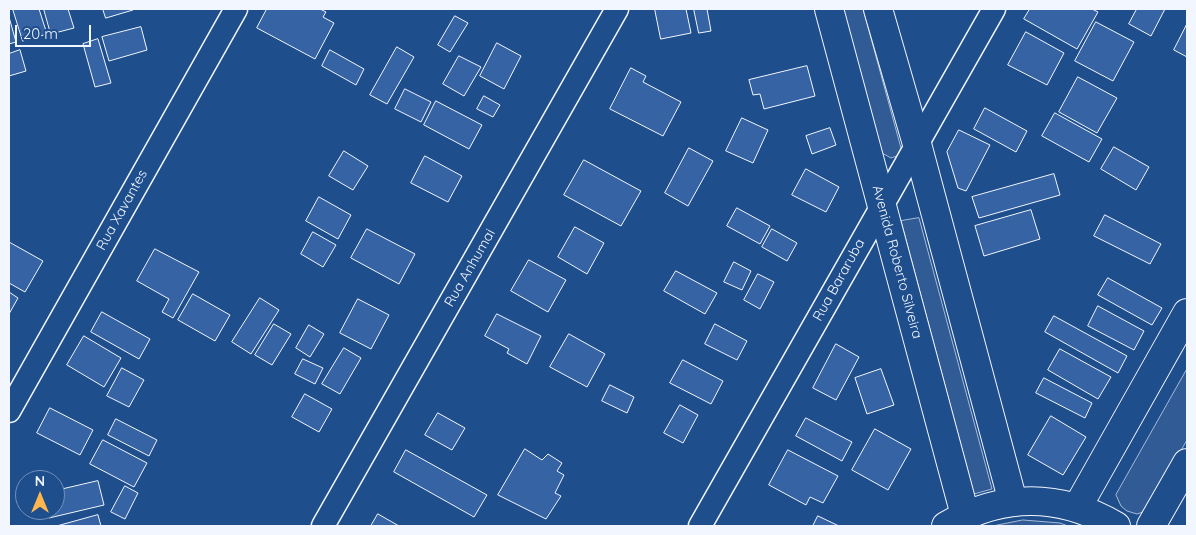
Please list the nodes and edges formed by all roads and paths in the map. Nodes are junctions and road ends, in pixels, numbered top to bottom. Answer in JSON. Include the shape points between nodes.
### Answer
{"nodes":[{"id":1,"x":236,"y":9,"type":"edge"},
{"id":2,"x":617,"y":9,"type":"edge"},
{"id":3,"x":829,"y":9,"type":"edge"},
{"id":4,"x":878,"y":9,"type":"edge"},
{"id":5,"x":994,"y":9,"type":"edge"},
{"id":6,"x":917,"y":144,"type":"junction"},
{"id":7,"x":882,"y":205,"type":"junction"},
{"id":8,"x":1187,"y":314,"type":"edge"},
{"id":9,"x":9,"y":411,"type":"edge"},
{"id":10,"x":1187,"y":463,"type":"edge"},
{"id":11,"x":1012,"y":502,"type":"junction"},
{"id":12,"x":1077,"y":508,"type":"junction"},
{"id":13,"x":956,"y":521,"type":"edge"},
{"id":14,"x":323,"y":526,"type":"edge"},
{"id":15,"x":700,"y":526,"type":"edge"},
{"id":16,"x":1116,"y":526,"type":"edge"},
{"id":17,"x":1151,"y":526,"type":"edge"}],
"edges":[{"from":1,"to":9,"type":"street","name":"Rua Xavantes"},
{"from":2,"to":14,"type":"street","name":"Rua Anhumai"},
{"from":3,"to":7,"type":"street","name":"Avenida Roberto Silveira"},
{"from":4,"to":6,"type":"street"},
{"from":5,"to":6,"type":"street","name":"Rua Bararuba"},
{"from":6,"to":7,"type":"street","name":"Rua Bararuba"},
{"from":6,"to":11,"type":"street"},
{"from":7,"to":13,"type":"street","name":"Avenida Roberto Silveira"},
{"from":7,"to":15,"type":"street","name":"Rua Bararuba"},
{"from":8,"to":12,"type":"street"},
{"from":10,"to":17,"type":"street"},
{"from":11,"to":12,"type":"street","via":[[1041,502]]},
{"from":11,"to":13,"type":"street","via":[[988,506]]},
{"from":12,"to":16,"type":"street"}]}
